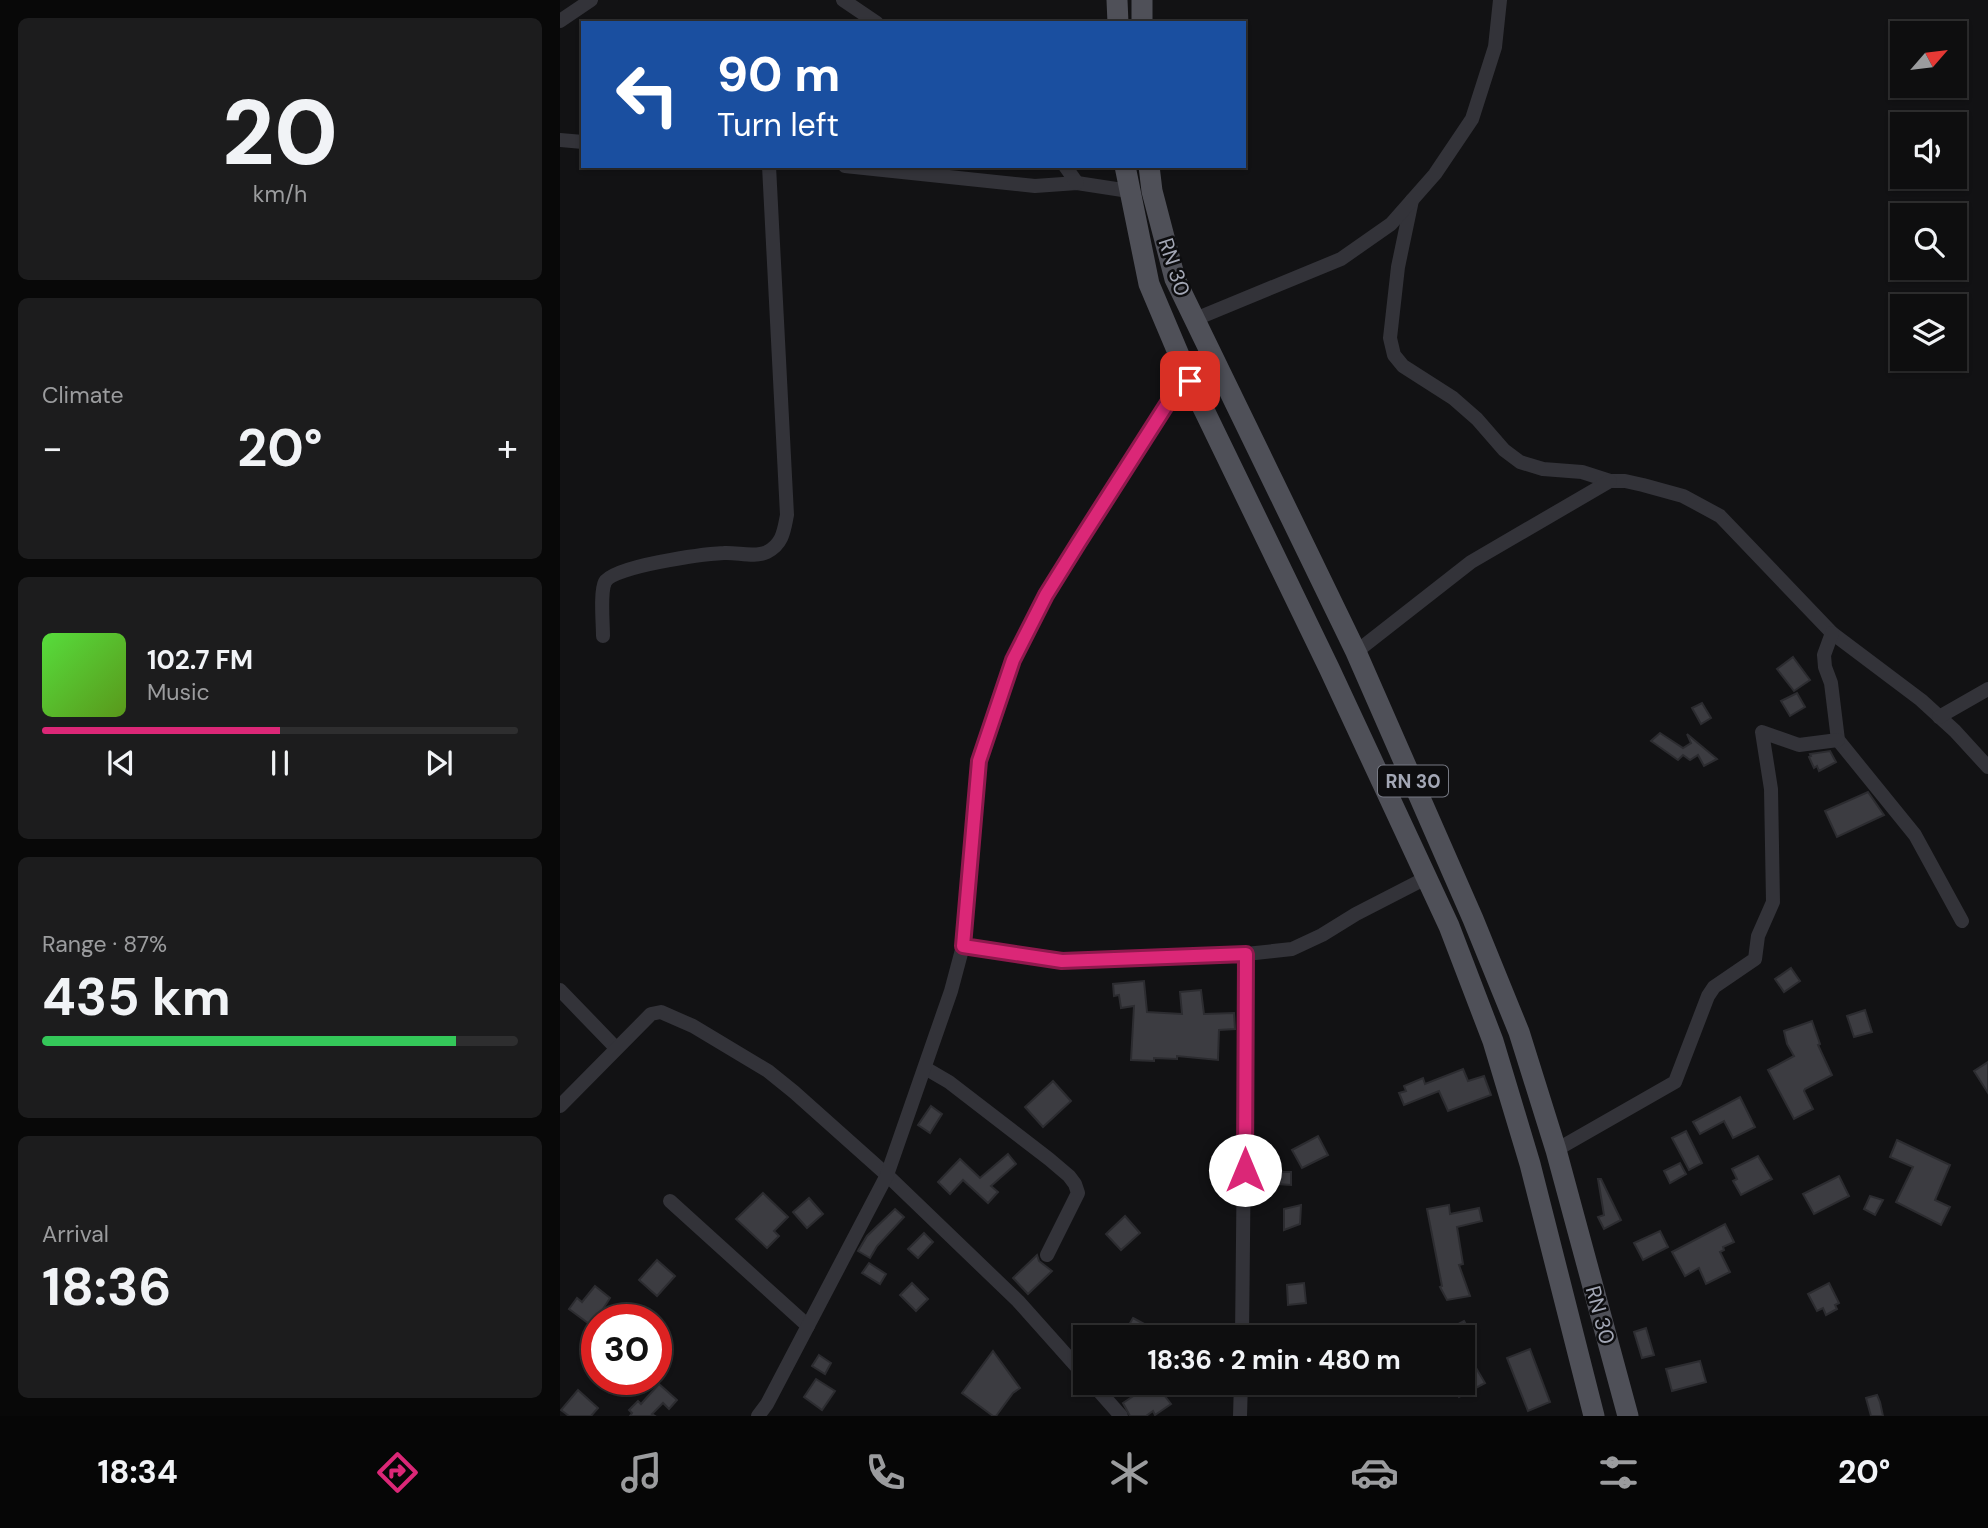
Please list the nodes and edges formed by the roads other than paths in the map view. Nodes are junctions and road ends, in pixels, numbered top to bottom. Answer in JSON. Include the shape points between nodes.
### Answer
{"nodes":[{"id":1,"x":591,"y":0,"type":"edge"},
{"id":2,"x":843,"y":0,"type":"edge"},
{"id":3,"x":1117,"y":0,"type":"edge"},
{"id":4,"x":1142,"y":0,"type":"edge"},
{"id":5,"x":1500,"y":0,"type":"edge"},
{"id":6,"x":563,"y":14,"type":"edge"},
{"id":7,"x":874,"y":21,"type":"edge"},
{"id":8,"x":1118,"y":21,"type":"edge"},
{"id":9,"x":1142,"y":21,"type":"edge"},
{"id":10,"x":560,"y":141,"type":"edge"},
{"id":11,"x":581,"y":142,"type":"edge"},
{"id":12,"x":769,"y":168,"type":"edge"},
{"id":13,"x":864,"y":168,"type":"edge"},
{"id":14,"x":1066,"y":168,"type":"edge"},
{"id":15,"x":1125,"y":168,"type":"edge"},
{"id":16,"x":1149,"y":168,"type":"edge"},
{"id":17,"x":1077,"y":183,"type":"junction"},
{"id":18,"x":1129,"y":191,"type":"junction"},
{"id":19,"x":1412,"y":201,"type":"junction"},
{"id":20,"x":1194,"y":320,"type":"junction"},
{"id":21,"x":1190,"y":381,"type":"junction"},
{"id":22,"x":1610,"y":481,"type":"junction"},
{"id":23,"x":1832,"y":633,"type":"junction"},
{"id":24,"x":603,"y":636,"type":"dead end"},
{"id":25,"x":1356,"y":652,"type":"junction"},
{"id":26,"x":1988,"y":689,"type":"edge"},
{"id":27,"x":1939,"y":717,"type":"junction"},
{"id":28,"x":1838,"y":740,"type":"junction"},
{"id":29,"x":1988,"y":767,"type":"edge"},
{"id":30,"x":1426,"y":878,"type":"junction"},
{"id":31,"x":1962,"y":921,"type":"dead end"},
{"id":32,"x":963,"y":946,"type":"junction"},
{"id":33,"x":1246,"y":954,"type":"junction"},
{"id":34,"x":560,"y":990,"type":"edge"},
{"id":35,"x":616,"y":1048,"type":"junction"},
{"id":36,"x":925,"y":1068,"type":"junction"},
{"id":37,"x":560,"y":1106,"type":"edge"},
{"id":38,"x":1556,"y":1150,"type":"junction"},
{"id":39,"x":887,"y":1175,"type":"junction"},
{"id":40,"x":670,"y":1201,"type":"dead end"},
{"id":41,"x":1047,"y":1255,"type":"dead end"},
{"id":42,"x":1242,"y":1325,"type":"edge"},
{"id":43,"x":808,"y":1326,"type":"junction"},
{"id":44,"x":1073,"y":1363,"type":"edge"},
{"id":45,"x":1102,"y":1395,"type":"edge"},
{"id":46,"x":1241,"y":1395,"type":"edge"},
{"id":47,"x":1119,"y":1415,"type":"edge"},
{"id":48,"x":758,"y":1416,"type":"edge"},
{"id":49,"x":1240,"y":1416,"type":"edge"},
{"id":50,"x":1594,"y":1416,"type":"edge"},
{"id":51,"x":1628,"y":1416,"type":"edge"}],
"edges":[{"from":1,"to":6,"type":"street"},
{"from":2,"to":7,"type":"street"},
{"from":3,"to":8,"type":"main road"},
{"from":4,"to":9,"type":"main road"},
{"from":5,"to":19,"type":"street","via":[[1495,47],[1472,119]]},
{"from":10,"to":11,"type":"street"},
{"from":12,"to":24,"type":"street","via":[[787,515],[782,539],[761,554],[713,553],[609,576],[603,584]]},
{"from":13,"to":17,"type":"street","via":[[1035,186]]},
{"from":14,"to":17,"type":"street"},
{"from":15,"to":18,"type":"main road","number":"RN 30"},
{"from":16,"to":20,"type":"main road","name":"RN 30","number":"RN 30","via":[[1175,279]]},
{"from":17,"to":18,"type":"street"},
{"from":18,"to":21,"type":"main road","number":"RN 30","via":[[1149,284]]},
{"from":19,"to":20,"type":"street","via":[[1391,224],[1341,259]]},
{"from":19,"to":22,"type":"street","via":[[1398,267],[1391,328],[1394,355],[1403,366],[1453,398],[1520,462]]},
{"from":20,"to":25,"type":"main road","name":"RN 30","number":"RN 30"},
{"from":21,"to":30,"type":"main road","number":"RN 30"},
{"from":21,"to":32,"type":"street","via":[[1169,401],[1079,542],[1013,660],[979,761]]},
{"from":22,"to":23,"type":"street","via":[[1683,496],[1720,516]]},
{"from":22,"to":25,"type":"street","via":[[1471,562]]},
{"from":23,"to":27,"type":"street"},
{"from":23,"to":28,"type":"street","via":[[1824,655]]},
{"from":25,"to":38,"type":"main road","name":"RN 30","number":"RN 30","via":[[1478,931],[1518,1032]]},
{"from":26,"to":27,"type":"street"},
{"from":27,"to":29,"type":"street"},
{"from":28,"to":31,"type":"street","via":[[1914,835]]},
{"from":28,"to":38,"type":"street","via":[[1799,745],[1762,732],[1770,789],[1773,902],[1758,936],[1755,959],[1708,996],[1675,1082]]},
{"from":30,"to":33,"type":"street","via":[[1292,949]]},
{"from":30,"to":50,"type":"main road","number":"RN 30","via":[[1493,1041],[1530,1164]]},
{"from":32,"to":33,"type":"street","via":[[1062,961]]},
{"from":32,"to":36,"type":"street"},
{"from":33,"to":42,"type":"street"},
{"from":34,"to":35,"type":"street"},
{"from":35,"to":37,"type":"street"},
{"from":35,"to":39,"type":"street","via":[[651,1014],[661,1012],[692,1026],[768,1071]]},
{"from":36,"to":39,"type":"street"},
{"from":36,"to":41,"type":"street","via":[[1049,1159],[1075,1184],[1078,1193]]},
{"from":38,"to":51,"type":"main road","name":"RN 30","number":"RN 30"},
{"from":39,"to":43,"type":"street"},
{"from":39,"to":44,"type":"street","via":[[1018,1301]]},
{"from":40,"to":43,"type":"street"},
{"from":43,"to":48,"type":"street"},
{"from":45,"to":47,"type":"street"},
{"from":46,"to":49,"type":"street"}]}
